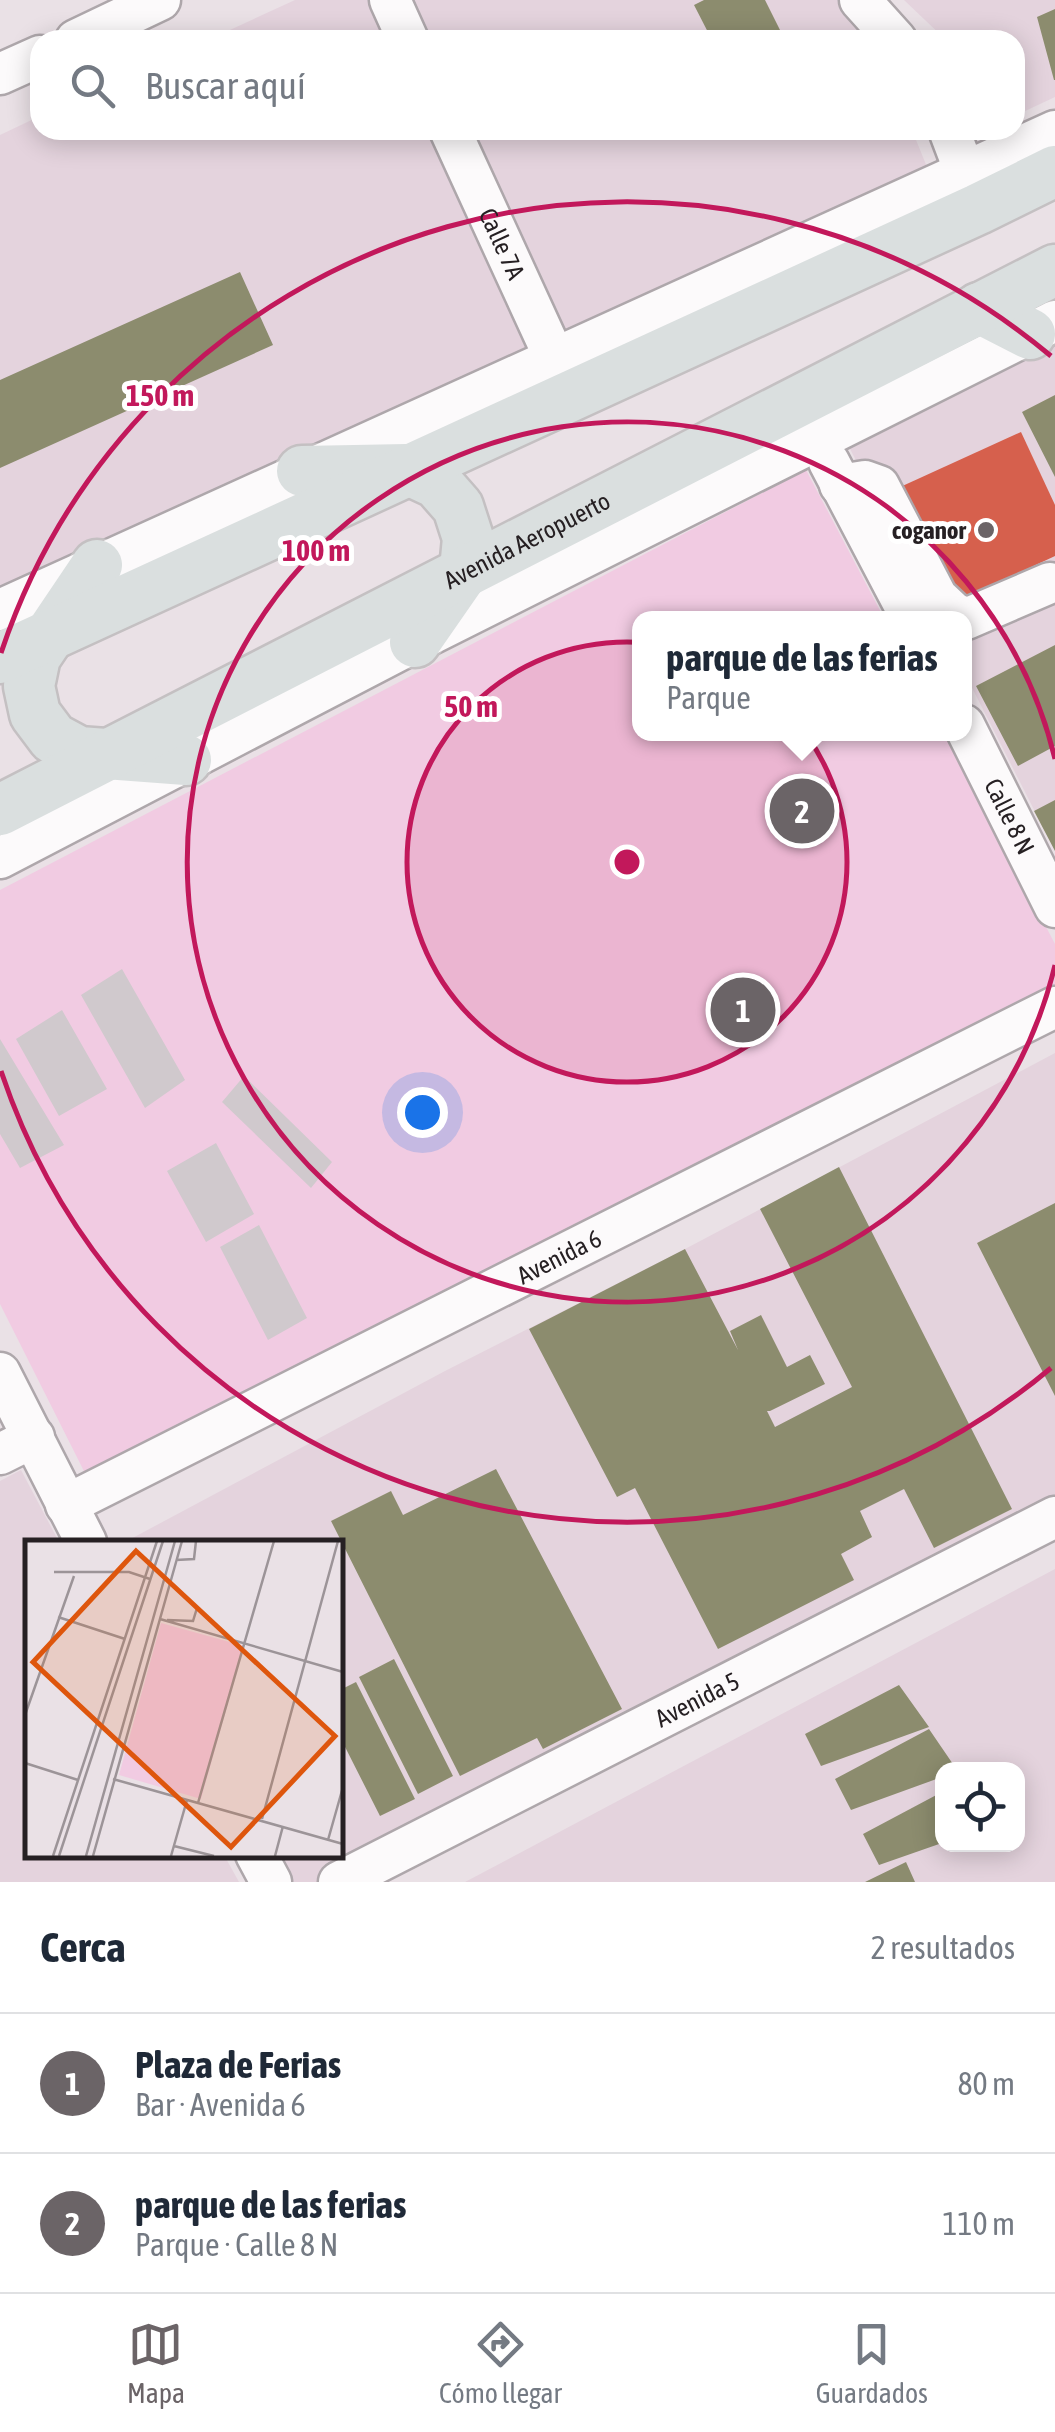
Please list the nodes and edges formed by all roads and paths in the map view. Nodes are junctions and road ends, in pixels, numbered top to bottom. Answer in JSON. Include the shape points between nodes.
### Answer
{"nodes":[{"id":1,"x":160,"y":0,"type":"edge"},
{"id":2,"x":390,"y":0,"type":"edge"},
{"id":3,"x":860,"y":0,"type":"edge"},
{"id":4,"x":97,"y":30,"type":"edge"},
{"id":5,"x":404,"y":30,"type":"edge"},
{"id":6,"x":887,"y":30,"type":"edge"},
{"id":7,"x":30,"y":60,"type":"edge"},
{"id":8,"x":0,"y":74,"type":"edge"},
{"id":9,"x":1055,"y":132,"type":"edge"},
{"id":10,"x":455,"y":140,"type":"edge"},
{"id":11,"x":953,"y":140,"type":"edge"},
{"id":12,"x":1055,"y":172,"type":"edge"},
{"id":13,"x":972,"y":191,"type":"junction"},
{"id":14,"x":1055,"y":270,"type":"edge"},
{"id":15,"x":979,"y":308,"type":"junction"},
{"id":16,"x":1043,"y":327,"type":"edge"},
{"id":17,"x":555,"y":359,"type":"junction"},
{"id":18,"x":818,"y":440,"type":"junction"},
{"id":19,"x":407,"y":469,"type":"junction"},
{"id":20,"x":302,"y":471,"type":"junction"},
{"id":21,"x":840,"y":485,"type":"junction"},
{"id":22,"x":97,"y":565,"type":"junction"},
{"id":23,"x":465,"y":570,"type":"junction"},
{"id":24,"x":1050,"y":583,"type":"dead end"},
{"id":25,"x":0,"y":610,"type":"edge"},
{"id":26,"x":906,"y":611,"type":"edge"},
{"id":27,"x":952,"y":611,"type":"edge"},
{"id":28,"x":972,"y":618,"type":"edge"},
{"id":29,"x":52,"y":634,"type":"junction"},
{"id":30,"x":415,"y":642,"type":"junction"},
{"id":31,"x":0,"y":658,"type":"edge"},
{"id":32,"x":972,"y":741,"type":"edge"},
{"id":33,"x":108,"y":755,"type":"junction"},
{"id":34,"x":186,"y":760,"type":"junction"},
{"id":35,"x":0,"y":810,"type":"edge"},
{"id":36,"x":0,"y":858,"type":"edge"},
{"id":37,"x":1055,"y":908,"type":"edge"},
{"id":38,"x":1055,"y":1007,"type":"edge"},
{"id":39,"x":0,"y":1373,"type":"edge"},
{"id":40,"x":17,"y":1446,"type":"edge"},
{"id":41,"x":66,"y":1505,"type":"junction"},
{"id":42,"x":1055,"y":1517,"type":"edge"},
{"id":43,"x":85,"y":1540,"type":"edge"},
{"id":44,"x":258,"y":1857,"type":"edge"},
{"id":45,"x":271,"y":1882,"type":"edge"},
{"id":46,"x":339,"y":1882,"type":"edge"}],
"edges":[{"from":1,"to":4,"type":"street"},
{"from":2,"to":5,"type":"street"},
{"from":3,"to":6,"type":"street"},
{"from":7,"to":8,"type":"street"},
{"from":9,"to":13,"type":"street"},
{"from":10,"to":17,"type":"street","name":"Calle 7A"},
{"from":11,"to":13,"type":"street"},
{"from":12,"to":13,"type":"main road"},
{"from":13,"to":17,"type":"street"},
{"from":13,"to":19,"type":"main road"},
{"from":14,"to":15,"type":"main road","name":"Avenida Aeropuerto"},
{"from":15,"to":16,"type":"main road"},
{"from":15,"to":23,"type":"main road","name":"Avenida Aeropuerto"},
{"from":16,"to":18,"type":"street","name":"Avenida Aeropuerto"},
{"from":17,"to":20,"type":"street"},
{"from":18,"to":21,"type":"street"},
{"from":18,"to":30,"type":"street","name":"Avenida Aeropuerto"},
{"from":19,"to":20,"type":"main road"},
{"from":19,"to":23,"type":"main road","via":[[436,483],[458,508],[468,538]]},
{"from":19,"to":29,"type":"main road"},
{"from":20,"to":22,"type":"street"},
{"from":21,"to":26,"type":"street"},
{"from":21,"to":27,"type":"street","via":[[878,486],[937,597]]},
{"from":22,"to":25,"type":"street"},
{"from":22,"to":29,"type":"main road"},
{"from":23,"to":30,"type":"main road"},
{"from":23,"to":33,"type":"main road","name":"Avenida Aeropuerto"},
{"from":24,"to":28,"type":"street"},
{"from":29,"to":31,"type":"main road"},
{"from":29,"to":33,"type":"main road","via":[[35,657],[29,686],[35,714],[53,738],[78,752]]},
{"from":30,"to":34,"type":"street","name":"Avenida Aeropuerto"},
{"from":32,"to":37,"type":"street","name":"Calle 8 N"},
{"from":33,"to":34,"type":"main road"},
{"from":33,"to":35,"type":"main road","name":"Avenida Aeropuerto"},
{"from":34,"to":36,"type":"street","name":"Avenida Aeropuerto"},
{"from":38,"to":41,"type":"street","name":"Avenida 6"},
{"from":39,"to":40,"type":"street"},
{"from":40,"to":41,"type":"street"},
{"from":41,"to":43,"type":"street"},
{"from":42,"to":46,"type":"street","name":"Avenida 5"},
{"from":44,"to":45,"type":"street"}]}
